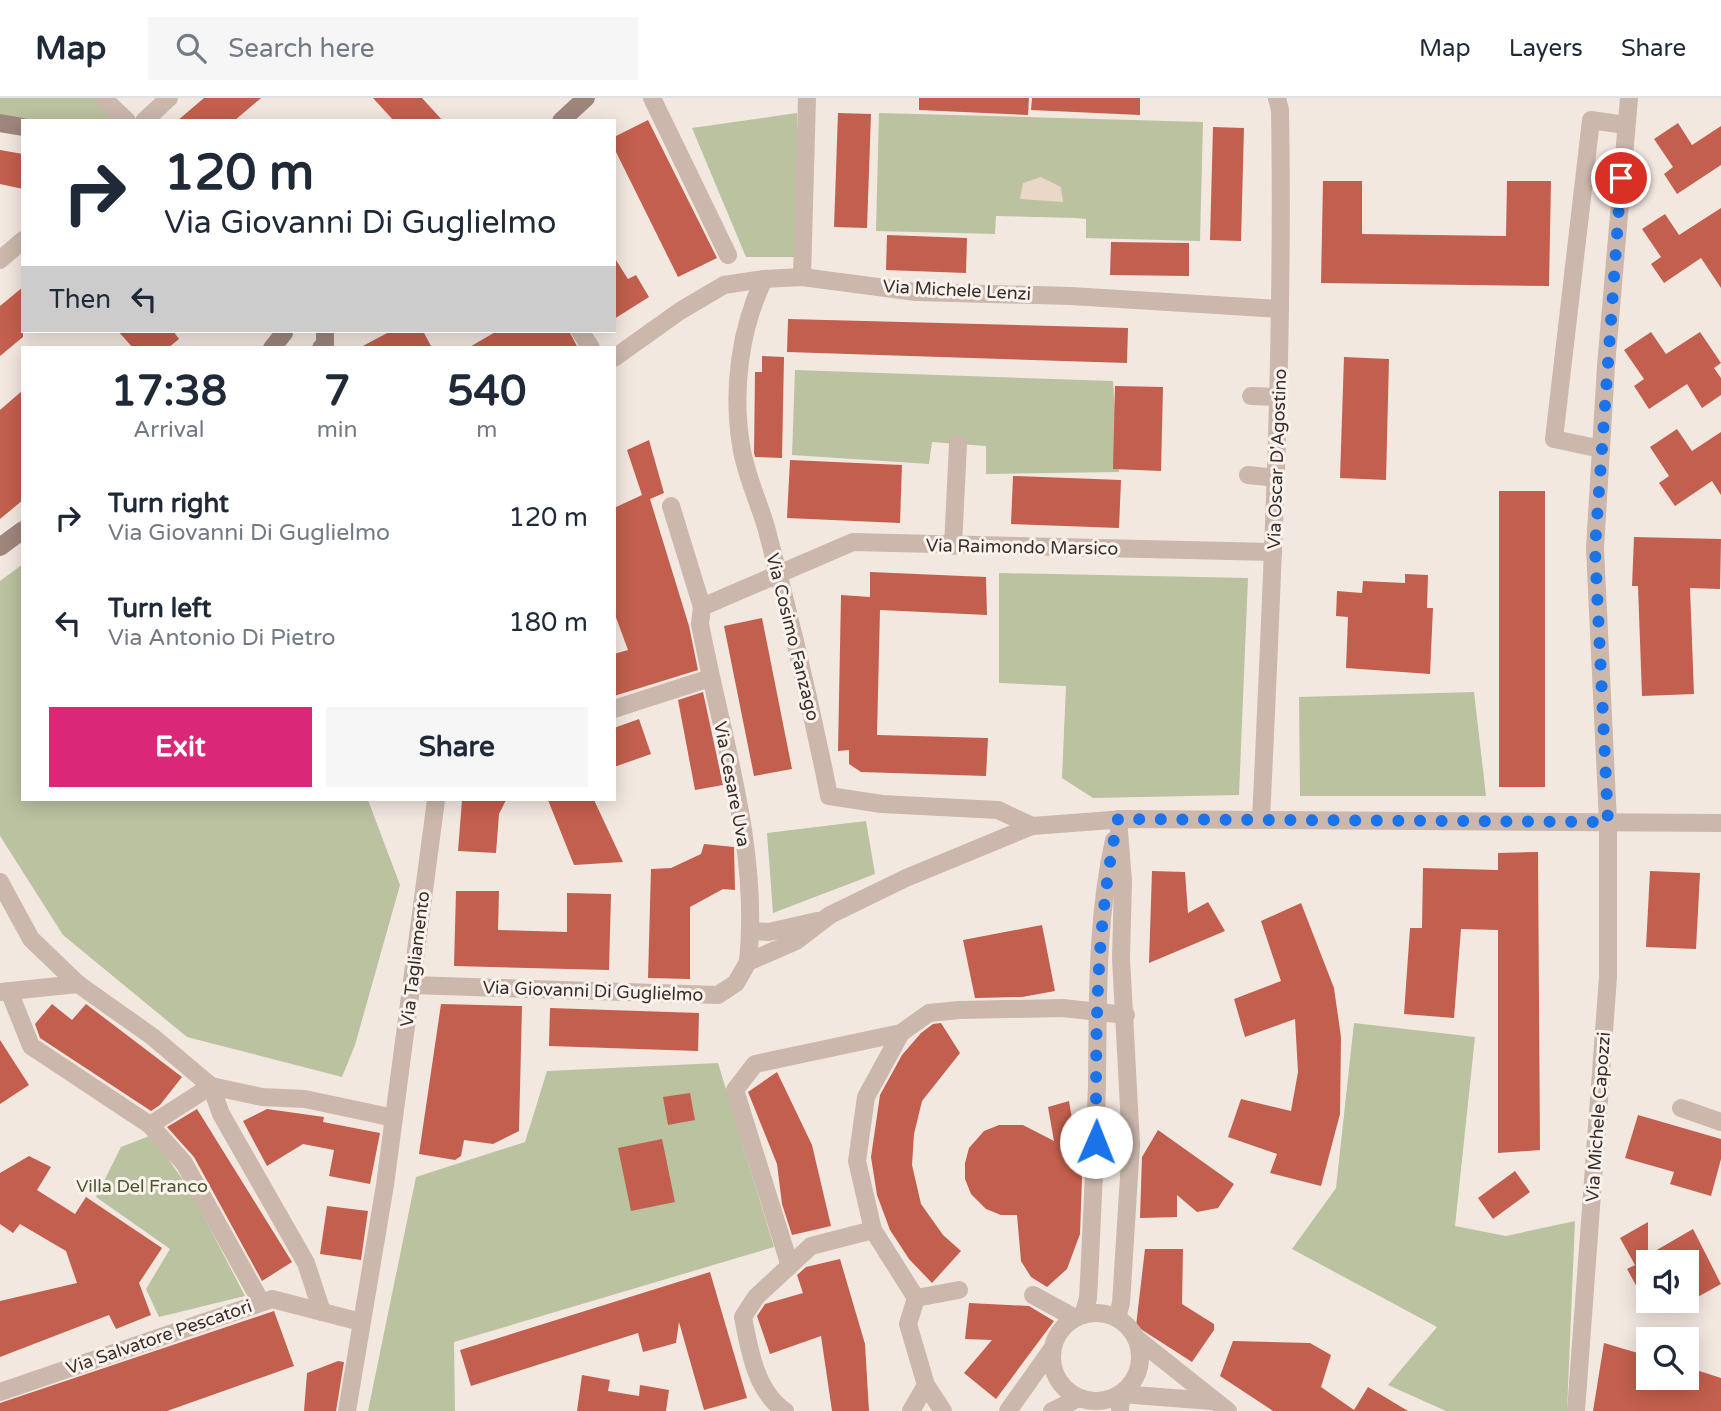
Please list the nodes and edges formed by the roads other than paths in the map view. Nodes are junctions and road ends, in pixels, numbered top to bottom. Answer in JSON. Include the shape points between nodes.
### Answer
{"nodes":[{"id":1,"x":103,"y":98,"type":"edge"},
{"id":2,"x":169,"y":98,"type":"edge"},
{"id":3,"x":586,"y":98,"type":"edge"},
{"id":4,"x":652,"y":98,"type":"edge"},
{"id":5,"x":807,"y":98,"type":"edge"},
{"id":6,"x":1277,"y":98,"type":"edge"},
{"id":7,"x":1629,"y":98,"type":"edge"},
{"id":8,"x":125,"y":119,"type":"edge"},
{"id":9,"x":146,"y":119,"type":"edge"},
{"id":10,"x":563,"y":119,"type":"edge"},
{"id":11,"x":0,"y":123,"type":"edge"},
{"id":12,"x":1625,"y":125,"type":"junction"},
{"id":13,"x":21,"y":127,"type":"edge"},
{"id":14,"x":21,"y":242,"type":"edge"},
{"id":15,"x":728,"y":255,"type":"dead end"},
{"id":16,"x":0,"y":260,"type":"edge"},
{"id":17,"x":802,"y":277,"type":"junction"},
{"id":18,"x":764,"y":279,"type":"junction"},
{"id":19,"x":1280,"y":309,"type":"junction"},
{"id":20,"x":616,"y":357,"type":"edge"},
{"id":21,"x":1251,"y":396,"type":"dead end"},
{"id":22,"x":1279,"y":397,"type":"junction"},
{"id":23,"x":958,"y":444,"type":"dead end"},
{"id":24,"x":1601,"y":449,"type":"junction"},
{"id":25,"x":1248,"y":475,"type":"dead end"},
{"id":26,"x":1276,"y":478,"type":"junction"},
{"id":27,"x":671,"y":506,"type":"dead end"},
{"id":28,"x":21,"y":531,"type":"edge"},
{"id":29,"x":953,"y":546,"type":"junction"},
{"id":30,"x":0,"y":547,"type":"edge"},
{"id":31,"x":1273,"y":552,"type":"junction"},
{"id":32,"x":776,"y":573,"type":"junction"},
{"id":33,"x":702,"y":607,"type":"junction"},
{"id":34,"x":710,"y":678,"type":"junction"},
{"id":35,"x":616,"y":708,"type":"edge"},
{"id":36,"x":436,"y":801,"type":"edge"},
{"id":37,"x":1118,"y":819,"type":"junction"},
{"id":38,"x":1261,"y":820,"type":"junction"},
{"id":39,"x":1608,"y":822,"type":"junction"},
{"id":40,"x":1721,"y":823,"type":"edge"},
{"id":41,"x":1032,"y":826,"type":"junction"},
{"id":42,"x":0,"y":882,"type":"edge"},
{"id":43,"x":830,"y":915,"type":"junction"},
{"id":44,"x":752,"y":931,"type":"junction"},
{"id":45,"x":748,"y":962,"type":"junction"},
{"id":46,"x":78,"y":984,"type":"junction"},
{"id":47,"x":412,"y":985,"type":"junction"},
{"id":48,"x":5,"y":991,"type":"edge"},
{"id":49,"x":1096,"y":1013,"type":"junction"},
{"id":50,"x":1126,"y":1015,"type":"junction"},
{"id":51,"x":901,"y":1033,"type":"junction"},
{"id":52,"x":211,"y":1086,"type":"junction"},
{"id":53,"x":1681,"y":1108,"type":"dead end"},
{"id":54,"x":394,"y":1118,"type":"junction"},
{"id":55,"x":1721,"y":1122,"type":"edge"},
{"id":56,"x":150,"y":1125,"type":"junction"},
{"id":57,"x":1096,"y":1135,"type":"junction"},
{"id":58,"x":1131,"y":1145,"type":"junction"},
{"id":59,"x":873,"y":1230,"type":"junction"},
{"id":60,"x":789,"y":1263,"type":"junction"},
{"id":61,"x":959,"y":1290,"type":"dead end"},
{"id":62,"x":1033,"y":1295,"type":"dead end"},
{"id":63,"x":916,"y":1298,"type":"junction"},
{"id":64,"x":261,"y":1302,"type":"junction"},
{"id":65,"x":322,"y":1312,"type":"junction"},
{"id":66,"x":1079,"y":1317,"type":"junction"},
{"id":67,"x":1117,"y":1318,"type":"junction"},
{"id":68,"x":361,"y":1322,"type":"junction"},
{"id":69,"x":1136,"y":1338,"type":"junction"},
{"id":70,"x":1052,"y":1349,"type":"junction"},
{"id":71,"x":926,"y":1385,"type":"junction"},
{"id":72,"x":0,"y":1392,"type":"edge"},
{"id":73,"x":1079,"y":1398,"type":"junction"},
{"id":74,"x":1212,"y":1401,"type":"junction"},
{"id":75,"x":1120,"y":1403,"type":"edge"},
{"id":76,"x":347,"y":1411,"type":"edge"},
{"id":77,"x":785,"y":1411,"type":"edge"},
{"id":78,"x":911,"y":1411,"type":"edge"},
{"id":79,"x":943,"y":1411,"type":"edge"},
{"id":80,"x":1007,"y":1411,"type":"edge"},
{"id":81,"x":1052,"y":1411,"type":"edge"},
{"id":82,"x":1228,"y":1411,"type":"edge"},
{"id":83,"x":1576,"y":1411,"type":"edge"}],
"edges":[{"from":1,"to":8,"type":"street"},
{"from":2,"to":9,"type":"street"},
{"from":3,"to":10,"type":"main road"},
{"from":4,"to":15,"type":"street"},
{"from":5,"to":17,"type":"street"},
{"from":6,"to":19,"type":"street","name":"Via Oscar D'Agostino"},
{"from":7,"to":12,"type":"street","name":"Via Michele Capozzi"},
{"from":11,"to":13,"type":"main road"},
{"from":12,"to":24,"type":"street","name":"Via Michele Capozzi"},
{"from":12,"to":24,"type":"street","via":[[1591,120],[1555,439]]},
{"from":14,"to":16,"type":"street"},
{"from":17,"to":18,"type":"street","name":"Via Michele Lenzi"},
{"from":17,"to":19,"type":"street","name":"Via Michele Lenzi","via":[[916,292]]},
{"from":18,"to":20,"type":"street","name":"Via Michele Lenzi","via":[[724,285]]},
{"from":18,"to":32,"type":"street","name":"Via Cosimo Fanzago","via":[[750,308],[738,378],[741,446]]},
{"from":19,"to":22,"type":"street","name":"Via Oscar D'Agostino"},
{"from":21,"to":22,"type":"street"},
{"from":22,"to":26,"type":"street","name":"Via Oscar D'Agostino"},
{"from":23,"to":29,"type":"street"},
{"from":24,"to":39,"type":"street","name":"Via Michele Capozzi","via":[[1595,548]]},
{"from":25,"to":26,"type":"street"},
{"from":26,"to":31,"type":"street","name":"Via Oscar D'Agostino"},
{"from":27,"to":33,"type":"street","name":"Via Cesare Uva"},
{"from":28,"to":30,"type":"main road"},
{"from":29,"to":31,"type":"street","name":"Via Raimondo Marsico"},
{"from":29,"to":32,"type":"street","name":"Via Raimondo Marsico","via":[[853,542]]},
{"from":31,"to":38,"type":"street","name":"Via Oscar D'Agostino"},
{"from":32,"to":33,"type":"street"},
{"from":32,"to":41,"type":"street","name":"Via Cosimo Fanzago","via":[[806,682],[829,796],[883,804],[998,810]]},
{"from":33,"to":34,"type":"street","name":"Via Cesare Uva","via":[[700,624]]},
{"from":34,"to":35,"type":"street"},
{"from":34,"to":44,"type":"street","name":"Via Cesare Uva","via":[[737,798]]},
{"from":36,"to":47,"type":"street","name":"Via Tagliamento"},
{"from":37,"to":38,"type":"street","name":"Via Giovanni Di Guglielmo"},
{"from":37,"to":41,"type":"street","name":"Via Giovanni Di Guglielmo"},
{"from":37,"to":49,"type":"street","via":[[1104,886]]},
{"from":37,"to":50,"type":"street"},
{"from":38,"to":39,"type":"street","name":"Via Giovanni Di Guglielmo"},
{"from":39,"to":40,"type":"street","name":"Via Giovanni Di Guglielmo"},
{"from":39,"to":83,"type":"street","name":"Via Michele Capozzi","via":[[1607,990]]},
{"from":41,"to":43,"type":"street","name":"Via Giovanni Di Guglielmo"},
{"from":42,"to":46,"type":"street","via":[[31,939]]},
{"from":43,"to":44,"type":"street","via":[[786,929]]},
{"from":43,"to":45,"type":"street","name":"Via Giovanni Di Guglielmo","via":[[796,941]]},
{"from":44,"to":45,"type":"street","name":"Via Cesare Uva"},
{"from":45,"to":47,"type":"street","name":"Via Giovanni Di Guglielmo","via":[[736,983],[718,995]]},
{"from":46,"to":48,"type":"street"},
{"from":46,"to":52,"type":"street","via":[[153,1037]]},
{"from":47,"to":54,"type":"street","name":"Via Tagliamento"},
{"from":48,"to":56,"type":"street","via":[[31,1046]]},
{"from":49,"to":50,"type":"street"},
{"from":49,"to":51,"type":"street","via":[[1063,1008],[929,1013]]},
{"from":49,"to":57,"type":"street"},
{"from":50,"to":58,"type":"street"},
{"from":51,"to":59,"type":"street","via":[[866,1097],[856,1161]]},
{"from":51,"to":60,"type":"street","via":[[755,1063],[735,1090]]},
{"from":52,"to":54,"type":"street"},
{"from":52,"to":56,"type":"street"},
{"from":52,"to":65,"type":"street","via":[[221,1114],[306,1263]]},
{"from":53,"to":55,"type":"street"},
{"from":54,"to":68,"type":"street","name":"Via Tagliamento"},
{"from":56,"to":64,"type":"street","via":[[184,1163]]},
{"from":57,"to":58,"type":"street"},
{"from":57,"to":66,"type":"street","via":[[1088,1298]]},
{"from":58,"to":67,"type":"street"},
{"from":59,"to":60,"type":"street","via":[[811,1246]]},
{"from":59,"to":63,"type":"street"},
{"from":60,"to":77,"type":"street","via":[[743,1317],[752,1361],[776,1405]]},
{"from":61,"to":63,"type":"street"},
{"from":62,"to":66,"type":"street"},
{"from":63,"to":71,"type":"street","via":[[908,1324]]},
{"from":64,"to":65,"type":"street","name":"Via Salvatore Pescatori","via":[[272,1299]]},
{"from":64,"to":72,"type":"street","name":"Via Salvatore Pescatori"},
{"from":65,"to":68,"type":"street","name":"Via Salvatore Pescatori"},
{"from":66,"to":67,"type":"street","via":[[1106,1314]]},
{"from":66,"to":70,"type":"street","via":[[1056,1337]]},
{"from":67,"to":69,"type":"street"},
{"from":68,"to":76,"type":"street","name":"Via Tagliamento"},
{"from":69,"to":74,"type":"street"},
{"from":69,"to":75,"type":"street","via":[[1140,1350],[1137,1375]]},
{"from":70,"to":73,"type":"street","via":[[1057,1379]]},
{"from":70,"to":80,"type":"street"},
{"from":71,"to":78,"type":"street"},
{"from":71,"to":79,"type":"street"},
{"from":73,"to":75,"type":"street"},
{"from":73,"to":81,"type":"street"},
{"from":74,"to":75,"type":"street"},
{"from":74,"to":82,"type":"street"}]}
